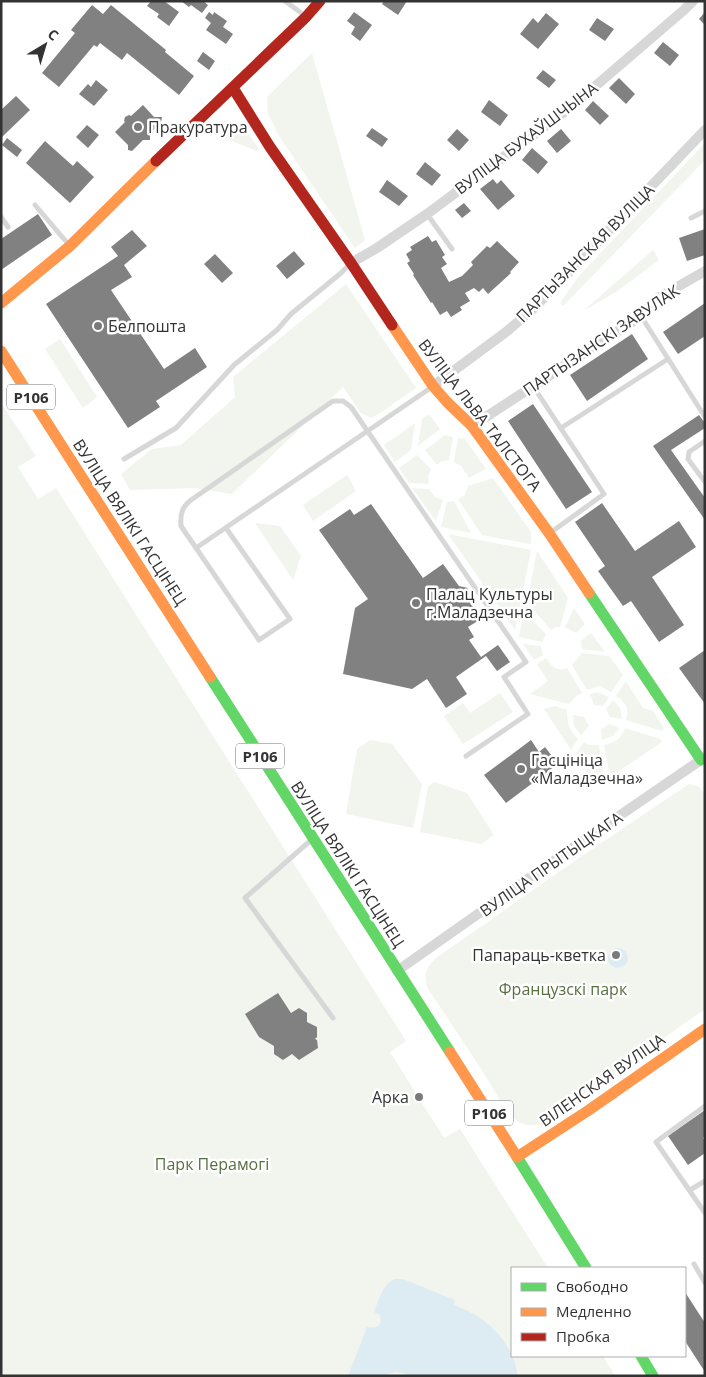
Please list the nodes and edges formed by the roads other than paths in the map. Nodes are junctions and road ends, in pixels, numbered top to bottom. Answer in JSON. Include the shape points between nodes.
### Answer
{"nodes":[{"id":1,"x":286,"y":1,"type":"edge"},
{"id":2,"x":320,"y":1,"type":"edge"},
{"id":3,"x":693,"y":1,"type":"edge"},
{"id":4,"x":306,"y":17,"type":"junction"},
{"id":5,"x":233,"y":88,"type":"junction"},
{"id":6,"x":705,"y":130,"type":"edge"},
{"id":7,"x":35,"y":206,"type":"dead end"},
{"id":8,"x":705,"y":211,"type":"edge"},
{"id":9,"x":427,"y":214,"type":"junction"},
{"id":10,"x":1,"y":217,"type":"edge"},
{"id":11,"x":691,"y":218,"type":"dead end"},
{"id":12,"x":8,"y":226,"type":"dead end"},
{"id":13,"x":70,"y":246,"type":"junction"},
{"id":14,"x":452,"y":249,"type":"dead end"},
{"id":15,"x":351,"y":263,"type":"junction"},
{"id":16,"x":705,"y":271,"type":"edge"},
{"id":17,"x":1,"y":303,"type":"edge"},
{"id":18,"x":641,"y":316,"type":"junction"},
{"id":19,"x":1,"y":351,"type":"edge"},
{"id":20,"x":668,"y":358,"type":"junction"},
{"id":21,"x":433,"y":386,"type":"junction"},
{"id":22,"x":533,"y":386,"type":"junction"},
{"id":23,"x":705,"y":418,"type":"edge"},
{"id":24,"x":472,"y":426,"type":"junction"},
{"id":25,"x":561,"y":428,"type":"junction"},
{"id":26,"x":368,"y":431,"type":"junction"},
{"id":27,"x":705,"y":442,"type":"edge"},
{"id":28,"x":124,"y":459,"type":"dead end"},
{"id":29,"x":705,"y":482,"type":"edge"},
{"id":30,"x":226,"y":528,"type":"junction"},
{"id":31,"x":549,"y":533,"type":"junction"},
{"id":32,"x":196,"y":548,"type":"junction"},
{"id":33,"x":466,"y":756,"type":"dead end"},
{"id":34,"x":703,"y":759,"type":"edge"},
{"id":35,"x":312,"y":839,"type":"junction"},
{"id":36,"x":397,"y":971,"type":"junction"},
{"id":37,"x":333,"y":1018,"type":"dead end"},
{"id":38,"x":705,"y":1029,"type":"edge"},
{"id":39,"x":705,"y":1106,"type":"edge"},
{"id":40,"x":516,"y":1157,"type":"junction"},
{"id":41,"x":705,"y":1181,"type":"edge"},
{"id":42,"x":690,"y":1190,"type":"junction"},
{"id":43,"x":705,"y":1213,"type":"edge"},
{"id":44,"x":694,"y":1264,"type":"dead end"},
{"id":45,"x":585,"y":1267,"type":"edge"},
{"id":46,"x":705,"y":1283,"type":"edge"},
{"id":47,"x":642,"y":1357,"type":"edge"},
{"id":48,"x":654,"y":1376,"type":"edge"}],
"edges":[{"from":1,"to":4,"type":"lane"},
{"from":2,"to":4,"type":"main road"},
{"from":3,"to":9,"type":"street","name":"ВУЛІЦА БУХАЎШЧЫНА","via":[[571,107]]},
{"from":4,"to":5,"type":"main road"},
{"from":5,"to":13,"type":"main road"},
{"from":5,"to":15,"type":"main road","name":"ВУЛІЦА ЛЬВА ТАЛСТОГА"},
{"from":6,"to":21,"type":"street","name":"ПАРТЫЗАНСКАЯ ВУЛІЦА","via":[[532,310]]},
{"from":7,"to":13,"type":"lane"},
{"from":8,"to":11,"type":"lane"},
{"from":9,"to":14,"type":"lane"},
{"from":9,"to":15,"type":"street","name":"ВУЛІЦА БУХАЎШЧЫНА"},
{"from":10,"to":12,"type":"lane"},
{"from":13,"to":17,"type":"main road"},
{"from":15,"to":21,"type":"main road","name":"ВУЛІЦА ЛЬВА ТАЛСТОГА"},
{"from":15,"to":28,"type":"lane","via":[[234,365],[176,428]]},
{"from":16,"to":18,"type":"street","name":"ПАРТЫЗАНСКІ ЗАВУЛАК","via":[[656,299]]},
{"from":18,"to":20,"type":"lane"},
{"from":18,"to":22,"type":"street","name":"ПАРТЫЗАНСКІ ЗАВУЛАК"},
{"from":19,"to":35,"type":"main road","name":"ВУЛІЦА ВЯЛІКІ ГАСЦІНЕЦ","number":"Р106"},
{"from":20,"to":23,"type":"lane"},
{"from":20,"to":25,"type":"lane"},
{"from":21,"to":24,"type":"main road","name":"ВУЛІЦА ЛЬВА ТАЛСТОГА"},
{"from":21,"to":26,"type":"lane"},
{"from":22,"to":24,"type":"street","name":"ПАРТЫЗАНСКІ ЗАВУЛАК"},
{"from":22,"to":25,"type":"lane"},
{"from":24,"to":31,"type":"main road","name":"ВУЛІЦА ЛЬВА ТАЛСТОГА"},
{"from":25,"to":31,"type":"lane","via":[[604,494]]},
{"from":26,"to":30,"type":"lane"},
{"from":26,"to":32,"type":"lane","via":[[351,407],[342,401],[333,401],[186,504],[180,514],[181,526]]},
{"from":26,"to":33,"type":"lane","via":[[526,662],[504,677],[528,714]]},
{"from":27,"to":29,"type":"lane","via":[[689,452],[688,458]]},
{"from":30,"to":32,"type":"lane"},
{"from":30,"to":32,"type":"lane","via":[[290,619],[259,640]]},
{"from":31,"to":34,"type":"main road","name":"ВУЛІЦА ЛЬВА ТАЛСТОГА"},
{"from":34,"to":36,"type":"street","name":"ВУЛІЦА ПРЫТЫЦКАГА"},
{"from":35,"to":36,"type":"main road","name":"ВУЛІЦА ВЯЛІКІ ГАСЦІНЕЦ","number":"Р106"},
{"from":35,"to":37,"type":"lane","via":[[245,898]]},
{"from":36,"to":40,"type":"main road","name":"ВУЛІЦА ВЯЛІКІ ГАСЦІНЕЦ","number":"Р106"},
{"from":38,"to":40,"type":"main road","name":"ВІЛЕНСКАЯ ВУЛІЦА"},
{"from":39,"to":42,"type":"lane","via":[[656,1142]]},
{"from":40,"to":45,"type":"main road","name":"ВУЛІЦА ВЯЛІКІ ГАСЦІНЕЦ","number":"Р106"},
{"from":41,"to":42,"type":"lane"},
{"from":42,"to":43,"type":"lane"},
{"from":44,"to":46,"type":"lane"},
{"from":47,"to":48,"type":"main road"}]}
